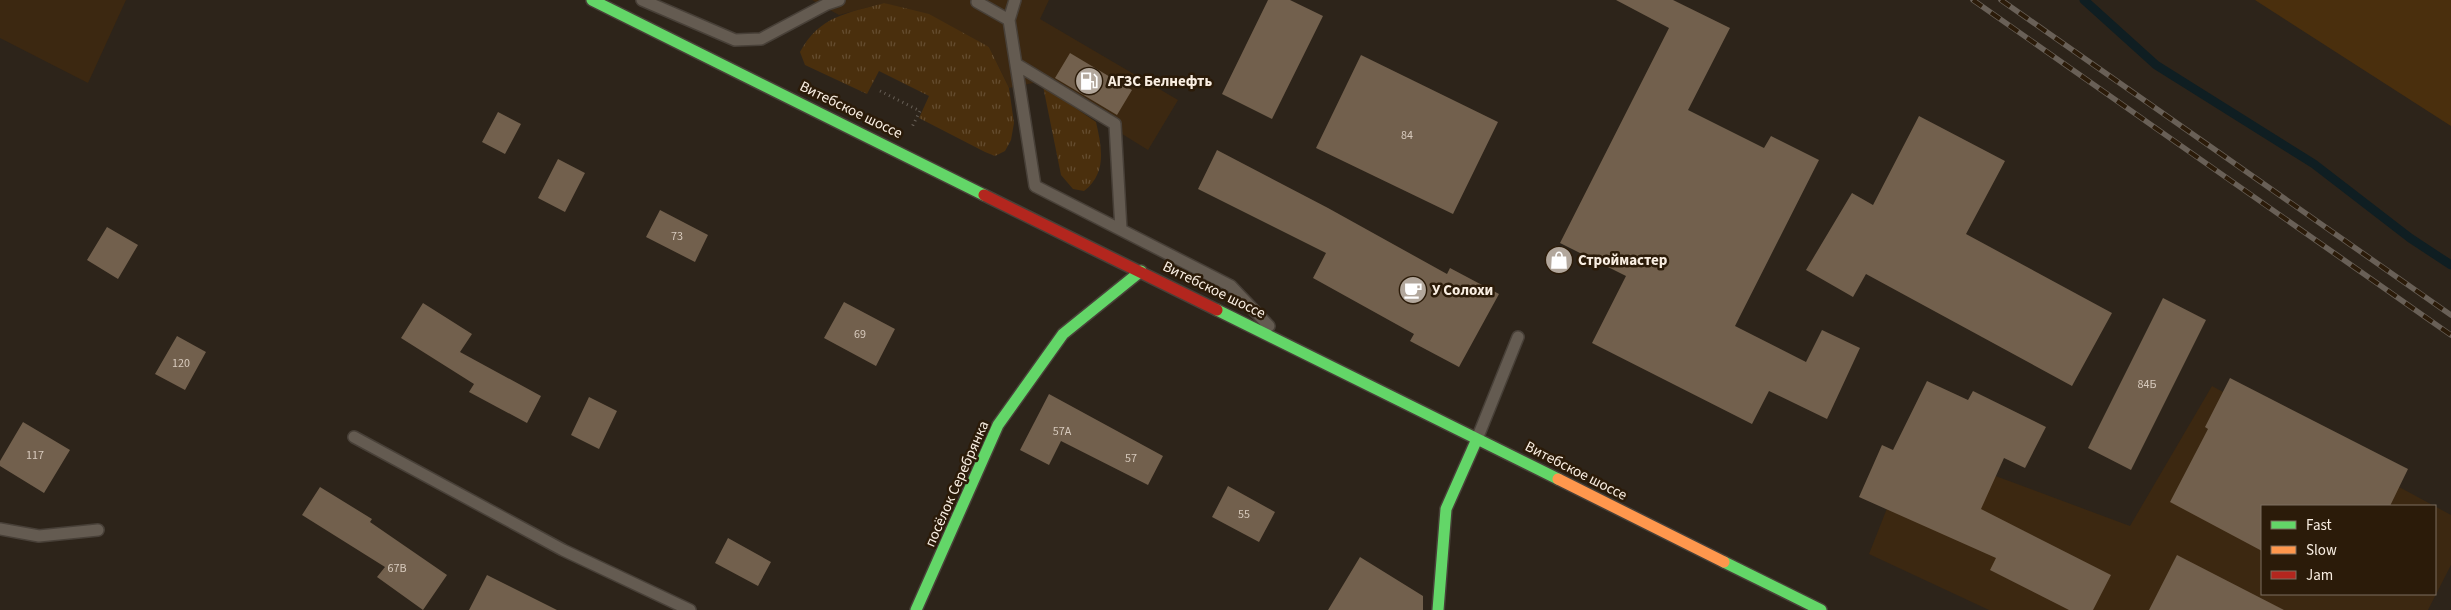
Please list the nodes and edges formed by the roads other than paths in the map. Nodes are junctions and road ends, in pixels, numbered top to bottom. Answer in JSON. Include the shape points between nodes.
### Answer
{"nodes":[{"id":1,"x":592,"y":0,"type":"edge"},
{"id":2,"x":642,"y":0,"type":"edge"},
{"id":3,"x":839,"y":0,"type":"edge"},
{"id":4,"x":1014,"y":0,"type":"edge"},
{"id":5,"x":977,"y":2,"type":"dead end"},
{"id":6,"x":1009,"y":20,"type":"junction"},
{"id":7,"x":1016,"y":64,"type":"junction"},
{"id":8,"x":1121,"y":230,"type":"junction"},
{"id":9,"x":1140,"y":271,"type":"junction"},
{"id":10,"x":1518,"y":337,"type":"dead end"},
{"id":11,"x":1284,"y":342,"type":"junction"},
{"id":12,"x":354,"y":437,"type":"dead end"},
{"id":13,"x":1478,"y":439,"type":"junction"},
{"id":14,"x":0,"y":529,"type":"edge"},
{"id":15,"x":98,"y":530,"type":"dead end"},
{"id":16,"x":690,"y":610,"type":"edge"},
{"id":17,"x":916,"y":610,"type":"edge"},
{"id":18,"x":1438,"y":610,"type":"edge"},
{"id":19,"x":1821,"y":610,"type":"edge"}],
"edges":[{"from":1,"to":9,"type":"main road","name":"Витебское шоссе"},
{"from":2,"to":3,"type":"lane","via":[[735,40],[761,39]]},
{"from":4,"to":6,"type":"lane"},
{"from":5,"to":6,"type":"lane"},
{"from":6,"to":7,"type":"lane"},
{"from":7,"to":8,"type":"lane","via":[[1034,186]]},
{"from":7,"to":8,"type":"lane","via":[[1115,124]]},
{"from":8,"to":11,"type":"lane","via":[[1231,286]]},
{"from":9,"to":11,"type":"main road","name":"Витебское шоссе"},
{"from":9,"to":17,"type":"main road","name":"посёлок Серебрянка","via":[[1063,334],[998,425]]},
{"from":10,"to":13,"type":"lane"},
{"from":11,"to":13,"type":"main road","name":"Витебское шоссе"},
{"from":12,"to":16,"type":"lane","via":[[563,550]]},
{"from":13,"to":18,"type":"main road","via":[[1446,509]]},
{"from":13,"to":19,"type":"main road","name":"Витебское шоссе"},
{"from":14,"to":15,"type":"lane","via":[[39,536]]}]}
